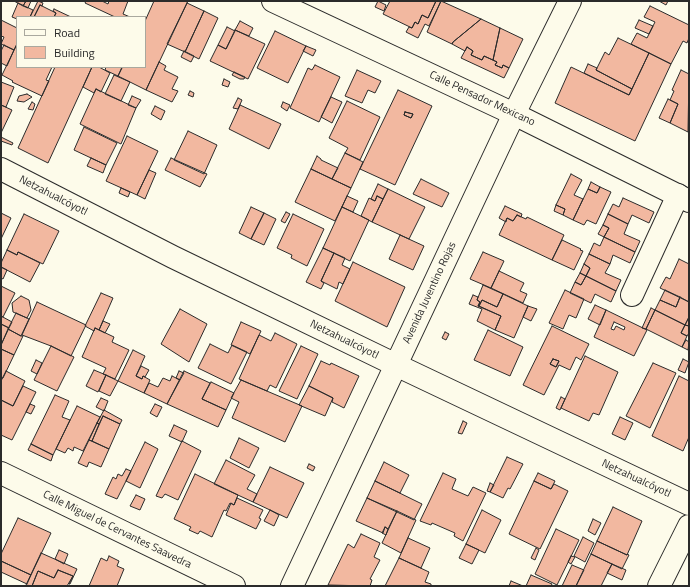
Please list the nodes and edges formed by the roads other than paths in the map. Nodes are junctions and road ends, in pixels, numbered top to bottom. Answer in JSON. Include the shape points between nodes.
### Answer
{"nodes":[{"id":1,"x":273,"y":1,"type":"edge"},
{"id":2,"x":570,"y":1,"type":"edge"},
{"id":3,"x":514,"y":114,"type":"junction"},
{"id":4,"x":1,"y":170,"type":"edge"},
{"id":5,"x":683,"y":198,"type":"edge"},
{"id":6,"x":632,"y":295,"type":"dead end"},
{"id":7,"x":396,"y":365,"type":"junction"},
{"id":8,"x":1,"y":473,"type":"edge"},
{"id":9,"x":689,"y":504,"type":"edge"},
{"id":10,"x":689,"y":526,"type":"edge"},
{"id":11,"x":234,"y":586,"type":"edge"},
{"id":12,"x":292,"y":586,"type":"edge"},
{"id":13,"x":659,"y":586,"type":"edge"}],
"edges":[{"from":1,"to":3,"type":"street","name":"Calle Pensador Mexicano"},
{"from":2,"to":3,"type":"street","name":"Avenida Juventino Rojas"},
{"from":3,"to":5,"type":"street","name":"Calle Pensador Mexicano"},
{"from":3,"to":7,"type":"street","name":"Avenida Juventino Rojas"},
{"from":4,"to":7,"type":"street","name":"Netzahualcóyotl"},
{"from":5,"to":6,"type":"street"},
{"from":7,"to":9,"type":"street","name":"Netzahualcóyotl"},
{"from":7,"to":12,"type":"street","name":"Avenida Juventino Rojas"},
{"from":8,"to":11,"type":"street","name":"Calle Miguel de Cervantes Saavedra"},
{"from":10,"to":13,"type":"street"}]}
